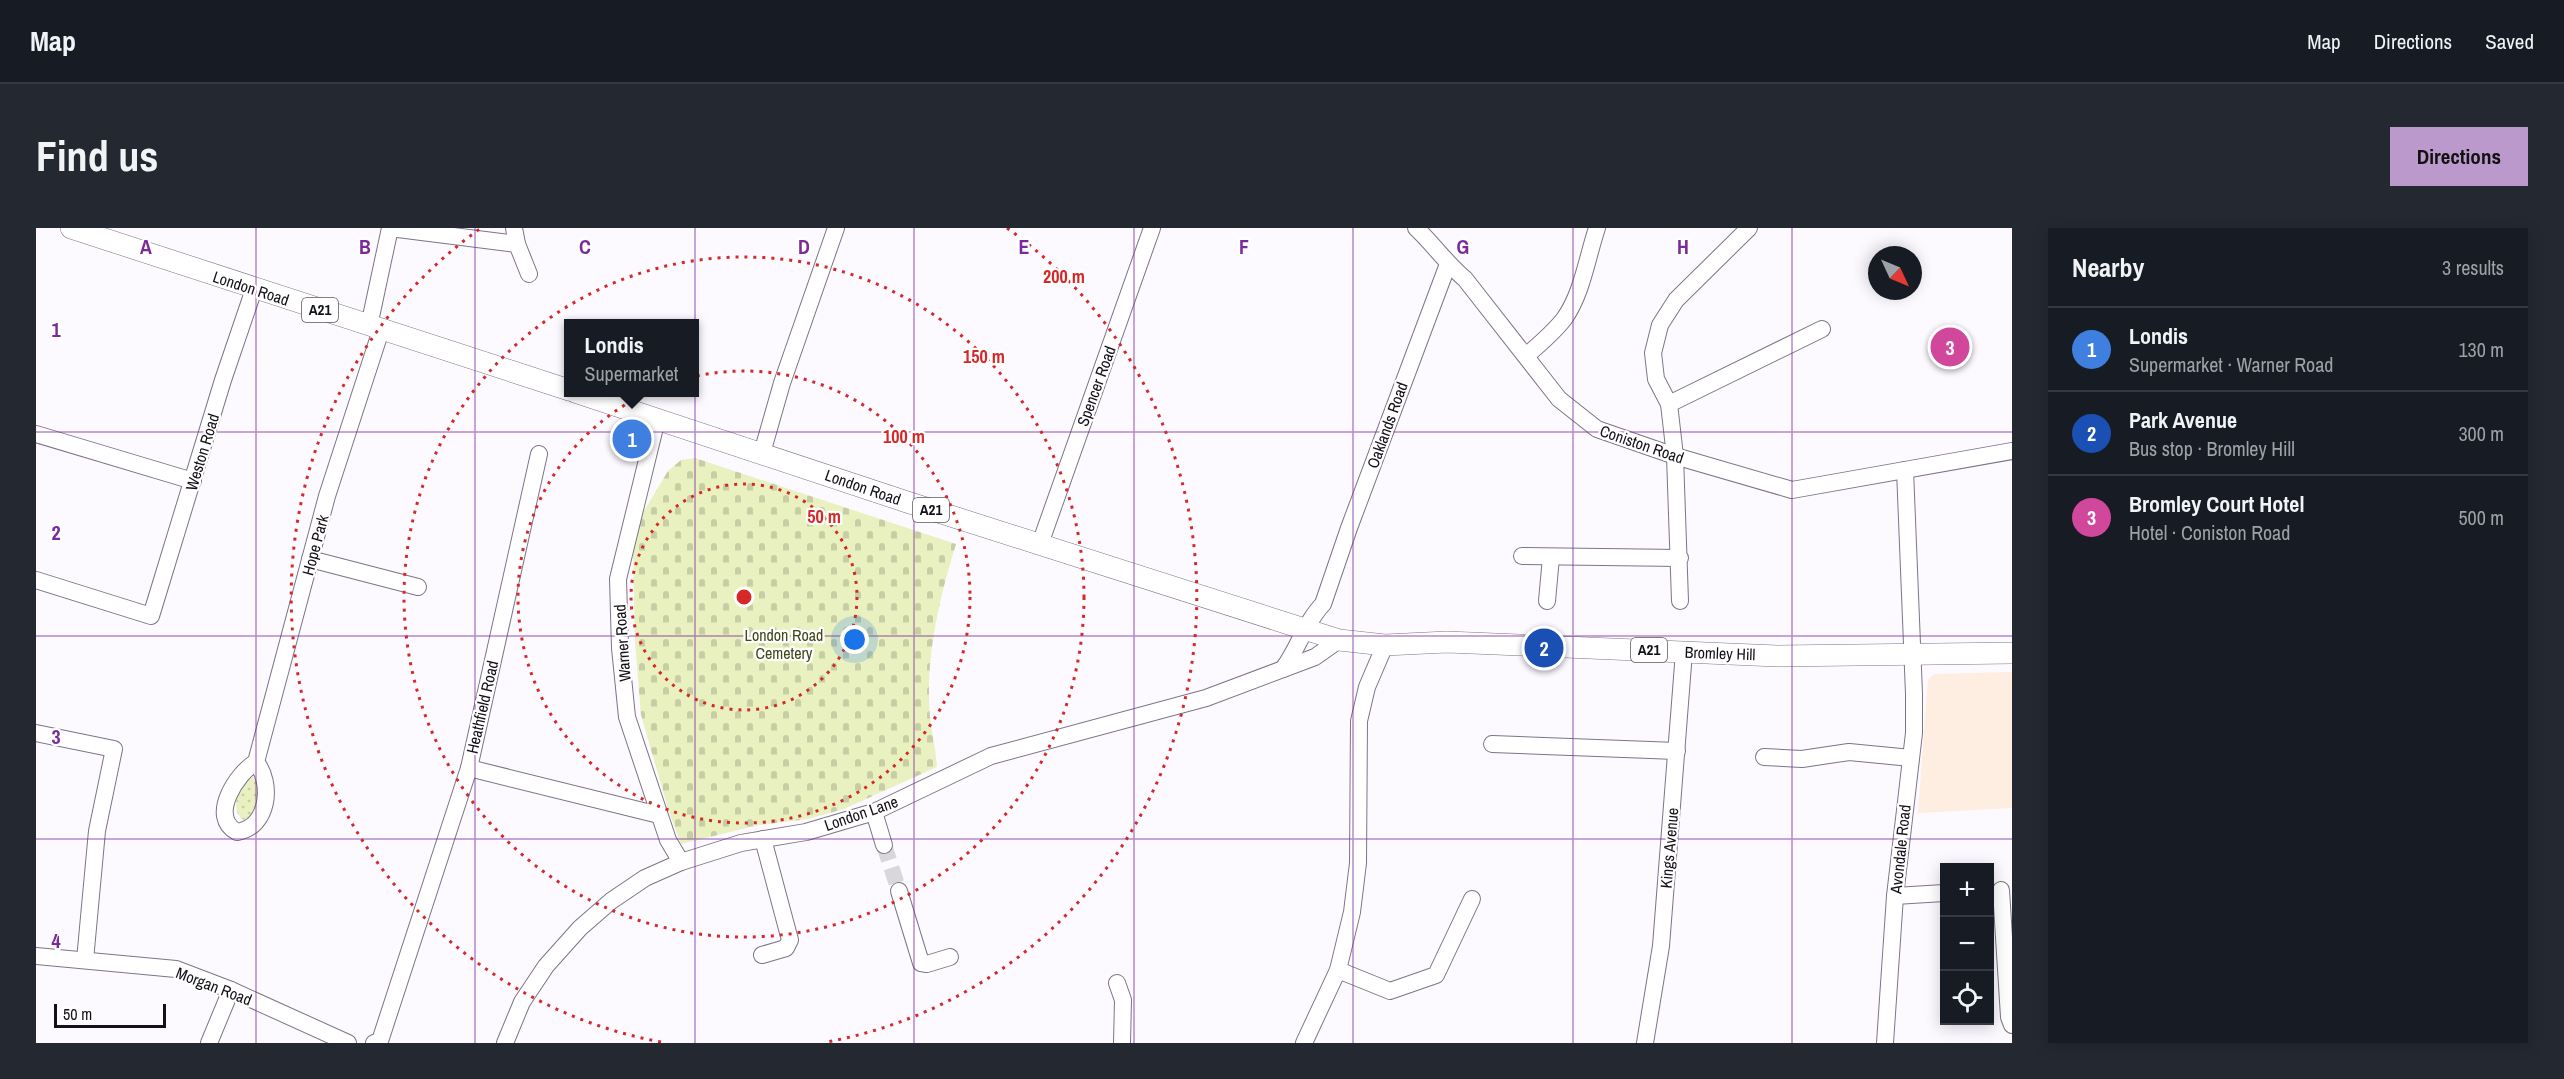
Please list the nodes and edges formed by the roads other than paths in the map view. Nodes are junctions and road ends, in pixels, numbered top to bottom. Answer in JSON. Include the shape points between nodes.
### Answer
{"nodes":[{"id":1,"x":390,"y":228,"type":"edge"},
{"id":2,"x":836,"y":228,"type":"edge"},
{"id":3,"x":1152,"y":228,"type":"edge"},
{"id":4,"x":1416,"y":228,"type":"edge"},
{"id":5,"x":1598,"y":228,"type":"edge"},
{"id":6,"x":1749,"y":228,"type":"edge"},
{"id":7,"x":83,"y":230,"type":"edge"},
{"id":8,"x":516,"y":236,"type":"edge"},
{"id":9,"x":1448,"y":264,"type":"junction"},
{"id":10,"x":529,"y":274,"type":"dead end"},
{"id":11,"x":254,"y":289,"type":"junction"},
{"id":12,"x":375,"y":328,"type":"junction"},
{"id":13,"x":1822,"y":329,"type":"dead end"},
{"id":14,"x":1527,"y":355,"type":"junction"},
{"id":15,"x":564,"y":388,"type":"edge"},
{"id":16,"x":588,"y":397,"type":"edge"},
{"id":17,"x":1669,"y":404,"type":"junction"},
{"id":18,"x":657,"y":419,"type":"junction"},
{"id":19,"x":36,"y":434,"type":"edge"},
{"id":20,"x":2012,"y":451,"type":"edge"},
{"id":21,"x":762,"y":453,"type":"junction"},
{"id":22,"x":539,"y":454,"type":"dead end"},
{"id":23,"x":1675,"y":456,"type":"junction"},
{"id":24,"x":1905,"y":470,"type":"junction"},
{"id":25,"x":193,"y":482,"type":"junction"},
{"id":26,"x":1040,"y":544,"type":"junction"},
{"id":27,"x":1522,"y":556,"type":"dead end"},
{"id":28,"x":1551,"y":557,"type":"junction"},
{"id":29,"x":1680,"y":558,"type":"junction"},
{"id":30,"x":310,"y":560,"type":"junction"},
{"id":31,"x":36,"y":580,"type":"edge"},
{"id":32,"x":418,"y":588,"type":"dead end"},
{"id":33,"x":1680,"y":600,"type":"dead end"},
{"id":34,"x":1547,"y":602,"type":"dead end"},
{"id":35,"x":1297,"y":626,"type":"junction"},
{"id":36,"x":1339,"y":640,"type":"junction"},
{"id":37,"x":1385,"y":645,"type":"junction"},
{"id":38,"x":1684,"y":651,"type":"junction"},
{"id":39,"x":2012,"y":653,"type":"edge"},
{"id":40,"x":1913,"y":655,"type":"junction"},
{"id":41,"x":1283,"y":669,"type":"junction"},
{"id":42,"x":36,"y":733,"type":"edge"},
{"id":43,"x":1492,"y":744,"type":"dead end"},
{"id":44,"x":1677,"y":750,"type":"junction"},
{"id":45,"x":1764,"y":757,"type":"dead end"},
{"id":46,"x":1911,"y":758,"type":"junction"},
{"id":47,"x":256,"y":762,"type":"dead end"},
{"id":48,"x":469,"y":768,"type":"junction"},
{"id":49,"x":874,"y":812,"type":"junction"},
{"id":50,"x":659,"y":815,"type":"junction"},
{"id":51,"x":763,"y":839,"type":"junction"},
{"id":52,"x":884,"y":845,"type":"tunnel mouth"},
{"id":53,"x":681,"y":862,"type":"junction"},
{"id":54,"x":2001,"y":890,"type":"edge"},
{"id":55,"x":899,"y":891,"type":"tunnel mouth"},
{"id":56,"x":1940,"y":893,"type":"edge"},
{"id":57,"x":1895,"y":896,"type":"junction"},
{"id":58,"x":1472,"y":899,"type":"dead end"},
{"id":59,"x":762,"y":955,"type":"dead end"},
{"id":60,"x":36,"y":956,"type":"edge"},
{"id":61,"x":950,"y":957,"type":"dead end"},
{"id":62,"x":85,"y":960,"type":"junction"},
{"id":63,"x":1338,"y":970,"type":"junction"},
{"id":64,"x":1117,"y":983,"type":"dead end"},
{"id":65,"x":231,"y":990,"type":"junction"},
{"id":66,"x":2012,"y":1025,"type":"edge"},
{"id":67,"x":377,"y":1042,"type":"edge"},
{"id":68,"x":209,"y":1043,"type":"edge"},
{"id":69,"x":348,"y":1043,"type":"edge"},
{"id":70,"x":505,"y":1043,"type":"edge"},
{"id":71,"x":1122,"y":1043,"type":"edge"},
{"id":72,"x":1304,"y":1043,"type":"edge"},
{"id":73,"x":1645,"y":1043,"type":"edge"},
{"id":74,"x":1885,"y":1043,"type":"edge"}],
"edges":[{"from":1,"to":8,"type":"street"},
{"from":1,"to":12,"type":"street","name":"Hope Park"},
{"from":2,"to":21,"type":"street"},
{"from":3,"to":26,"type":"street","name":"Spencer Road"},
{"from":4,"to":9,"type":"street"},
{"from":5,"to":14,"type":"street","via":[[1575,299],[1549,336]]},
{"from":6,"to":17,"type":"street","via":[[1676,300],[1660,325],[1653,353],[1654,371]]},
{"from":7,"to":11,"type":"main road","name":"London Road","number":"A21"},
{"from":8,"to":10,"type":"street"},
{"from":9,"to":14,"type":"street","name":"Coniston Road","via":[[1466,279]]},
{"from":9,"to":35,"type":"street","name":"Oaklands Road","via":[[1323,604]]},
{"from":11,"to":12,"type":"main road","name":"London Road","number":"A21"},
{"from":11,"to":25,"type":"street","name":"Weston Road"},
{"from":12,"to":15,"type":"main road","name":"London Road","number":"A21"},
{"from":12,"to":30,"type":"street","name":"Hope Park"},
{"from":13,"to":17,"type":"street"},
{"from":14,"to":23,"type":"street","name":"Coniston Road","via":[[1559,399],[1597,429]]},
{"from":16,"to":18,"type":"main road","name":"London Road","number":"A21"},
{"from":17,"to":23,"type":"street"},
{"from":18,"to":21,"type":"main road","name":"London Road","number":"A21"},
{"from":18,"to":50,"type":"street","name":"Warner Road","via":[[618,579],[627,717]]},
{"from":19,"to":25,"type":"street"},
{"from":20,"to":24,"type":"street","name":"Coniston Road"},
{"from":21,"to":26,"type":"main road","name":"London Road","number":"A21"},
{"from":22,"to":48,"type":"street","name":"Heathfield Road"},
{"from":23,"to":24,"type":"street","name":"Coniston Road","via":[[1792,489]]},
{"from":23,"to":29,"type":"street"},
{"from":24,"to":40,"type":"street"},
{"from":25,"to":31,"type":"street","name":"Weston Road","via":[[151,616]]},
{"from":26,"to":35,"type":"main road","name":"London Road","number":"A21"},
{"from":27,"to":28,"type":"street"},
{"from":28,"to":29,"type":"street"},
{"from":28,"to":34,"type":"street"},
{"from":29,"to":33,"type":"street"},
{"from":30,"to":32,"type":"street"},
{"from":30,"to":47,"type":"street","name":"Hope Park"},
{"from":35,"to":36,"type":"main road","name":"Bromley Hill","number":"A21"},
{"from":35,"to":41,"type":"street"},
{"from":36,"to":37,"type":"main road","name":"Bromley Hill","number":"A21"},
{"from":36,"to":41,"type":"street","name":"London Lane","via":[[1316,657]]},
{"from":37,"to":38,"type":"main road","name":"Bromley Hill","number":"A21","via":[[1447,642]]},
{"from":37,"to":63,"type":"street","via":[[1367,687],[1359,722],[1358,863],[1352,912]]},
{"from":38,"to":40,"type":"main road","name":"Bromley Hill","number":"A21","via":[[1777,656]]},
{"from":38,"to":44,"type":"street","name":"Kings Avenue"},
{"from":39,"to":40,"type":"main road","name":"Bromley Hill","number":"A21"},
{"from":40,"to":46,"type":"street","name":"Avondale Road"},
{"from":41,"to":49,"type":"street","name":"London Lane","via":[[1206,698],[991,756]]},
{"from":42,"to":62,"type":"street","via":[[114,750],[97,831]]},
{"from":43,"to":44,"type":"street"},
{"from":44,"to":73,"type":"street","name":"Kings Avenue","via":[[1661,946]]},
{"from":45,"to":46,"type":"street","via":[[1802,759],[1849,752]]},
{"from":46,"to":57,"type":"street","name":"Avondale Road"},
{"from":48,"to":50,"type":"street","name":"Heathfield Road"},
{"from":48,"to":67,"type":"street"},
{"from":49,"to":51,"type":"street","name":"London Lane","via":[[806,832]]},
{"from":49,"to":52,"type":"street"},
{"from":50,"to":53,"type":"street","name":"Warner Road"},
{"from":51,"to":53,"type":"street","name":"London Lane"},
{"from":51,"to":59,"type":"street","via":[[790,940],[786,948]]},
{"from":53,"to":70,"type":"street","name":"London Lane","via":[[645,878],[580,928],[522,1002]]},
{"from":54,"to":66,"type":"street"},
{"from":55,"to":61,"type":"street","via":[[921,963]]},
{"from":56,"to":57,"type":"street"},
{"from":57,"to":74,"type":"street","name":"Avondale Road"},
{"from":58,"to":63,"type":"street","via":[[1436,975],[1390,991]]},
{"from":60,"to":62,"type":"street","name":"Morgan Road"},
{"from":62,"to":65,"type":"street","name":"Morgan Road","via":[[176,969]]},
{"from":63,"to":72,"type":"street"},
{"from":64,"to":71,"type":"street","via":[[1123,1000]]},
{"from":65,"to":68,"type":"street"},
{"from":65,"to":69,"type":"street","name":"Morgan Road"}]}
